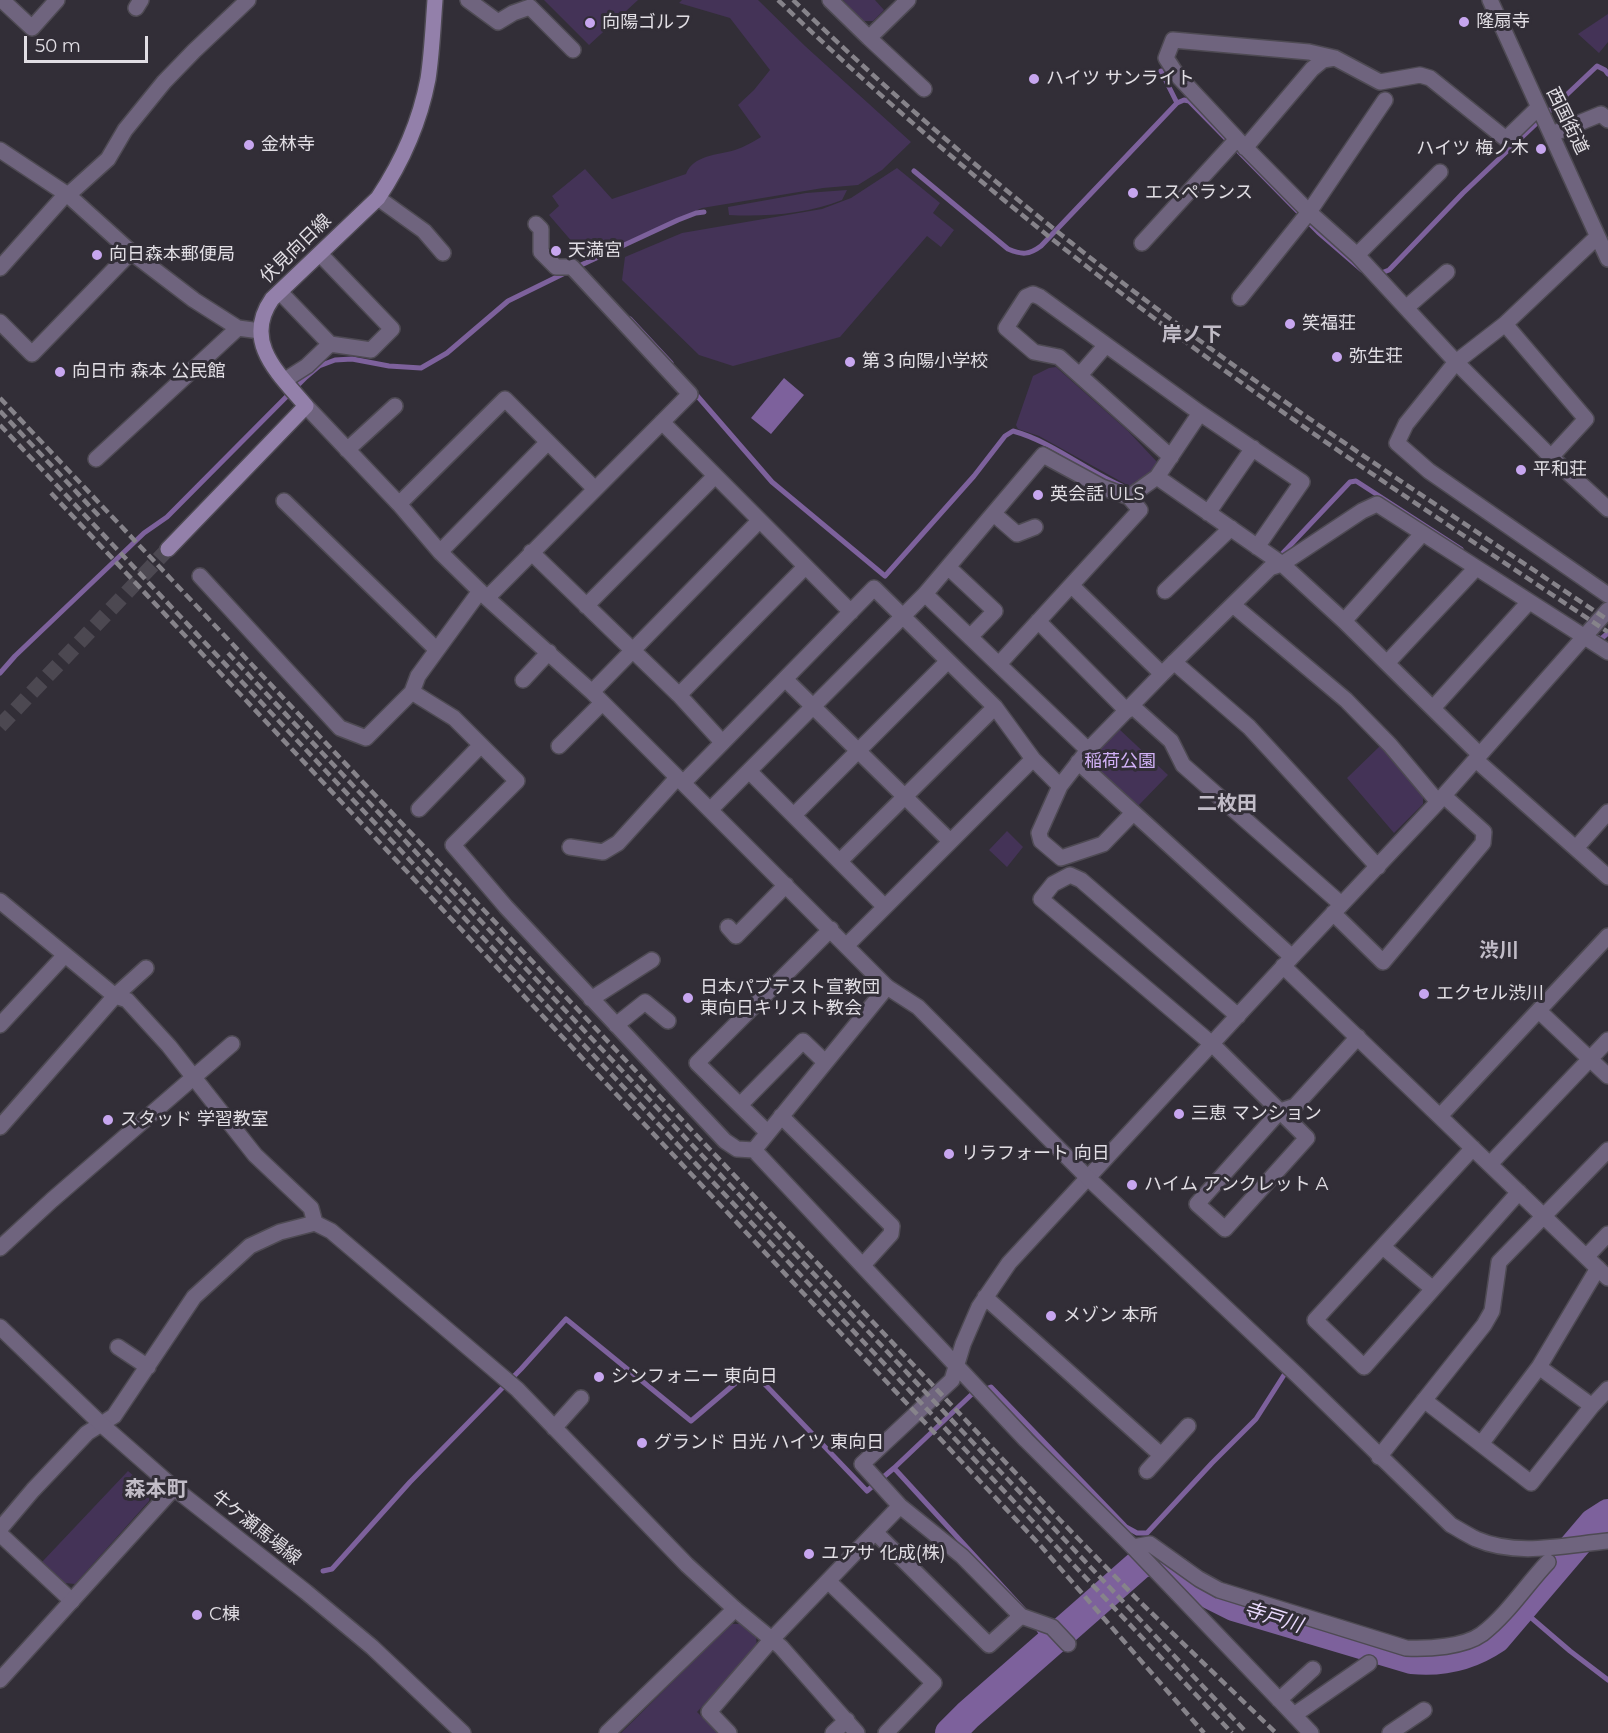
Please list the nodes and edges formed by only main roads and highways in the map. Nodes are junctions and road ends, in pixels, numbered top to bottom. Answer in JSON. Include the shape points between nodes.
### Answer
{"nodes":[{"id":1,"x":435,"y":0,"type":"edge"},
{"id":2,"x":168,"y":549,"type":"tunnel mouth"}],
"edges":[{"from":1,"to":2,"type":"main road","name":"伏見向日線","via":[[428,76],[419,118],[406,149],[378,198],[263,311],[263,349],[306,406]]}]}
